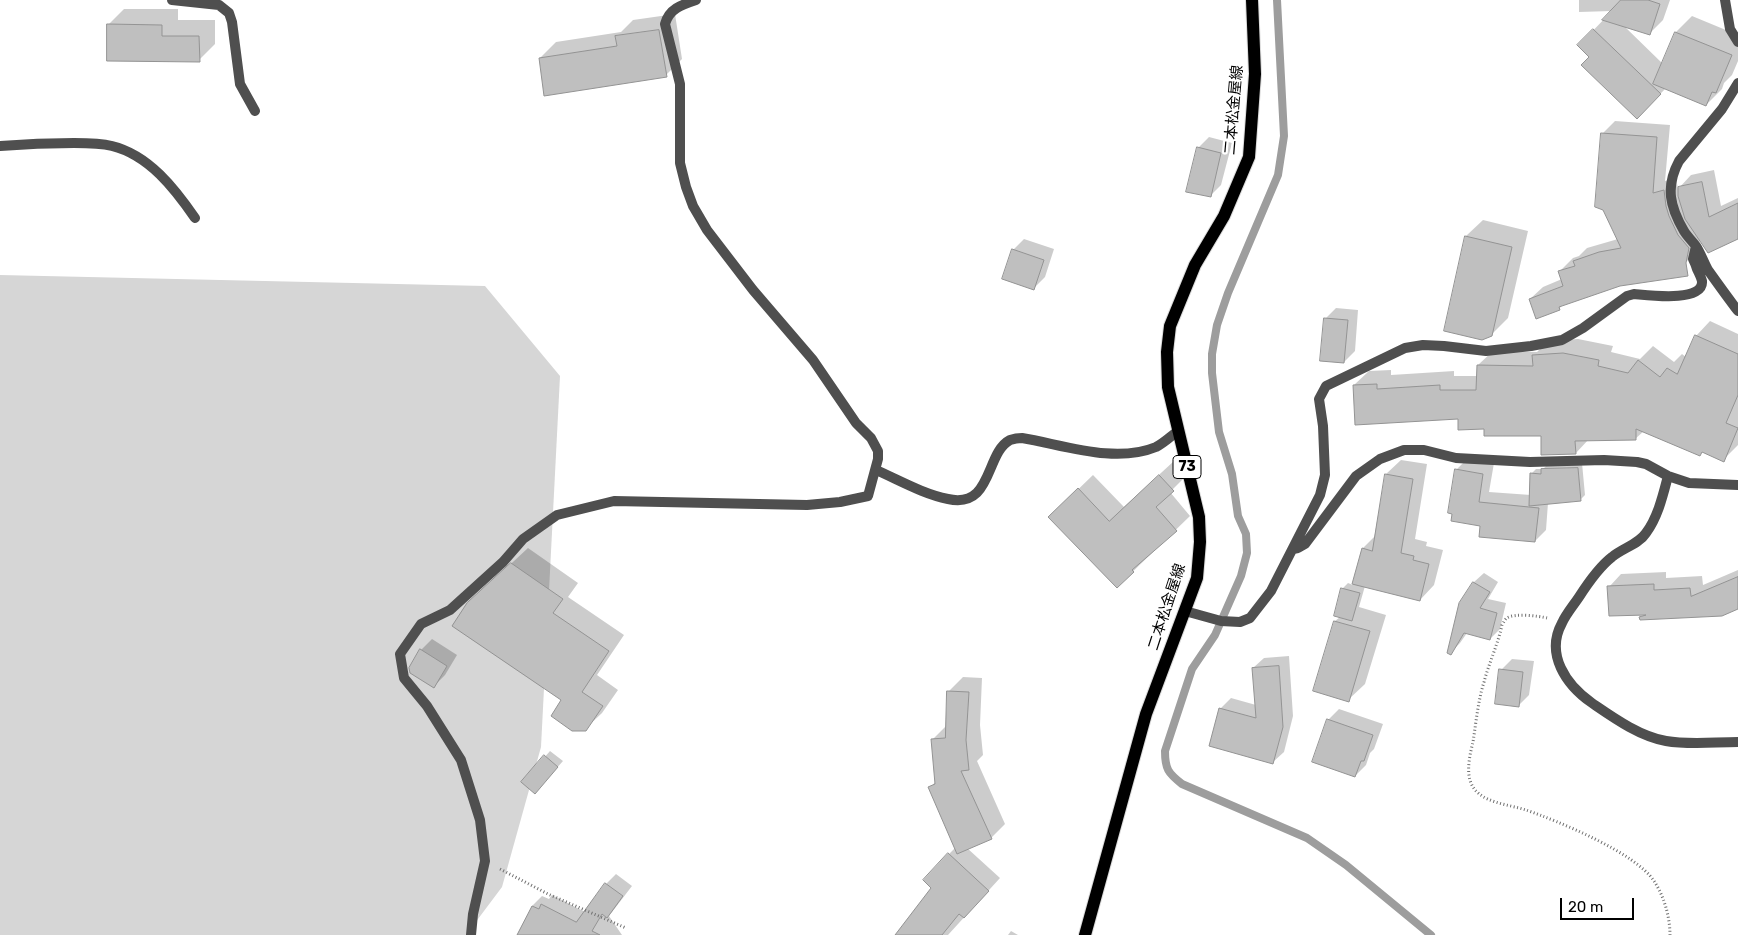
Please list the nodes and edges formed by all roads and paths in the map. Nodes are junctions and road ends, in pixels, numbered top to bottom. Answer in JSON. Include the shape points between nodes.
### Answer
{"nodes":[{"id":1,"x":172,"y":0,"type":"edge"},
{"id":2,"x":696,"y":0,"type":"edge"},
{"id":3,"x":1252,"y":0,"type":"edge"},
{"id":4,"x":1725,"y":0,"type":"edge"},
{"id":5,"x":1738,"y":42,"type":"edge"},
{"id":6,"x":1738,"y":83,"type":"edge"},
{"id":7,"x":254,"y":111,"type":"dead end"},
{"id":8,"x":0,"y":146,"type":"edge"},
{"id":9,"x":195,"y":218,"type":"dead end"},
{"id":10,"x":1696,"y":246,"type":"junction"},
{"id":11,"x":1738,"y":311,"type":"edge"},
{"id":12,"x":1178,"y":431,"type":"junction"},
{"id":13,"x":876,"y":470,"type":"junction"},
{"id":14,"x":1668,"y":476,"type":"junction"},
{"id":15,"x":1738,"y":476,"type":"edge"},
{"id":16,"x":1738,"y":485,"type":"edge"},
{"id":17,"x":1293,"y":549,"type":"junction"},
{"id":18,"x":1185,"y":611,"type":"junction"},
{"id":19,"x":1562,"y":623,"type":"junction"},
{"id":20,"x":1738,"y":742,"type":"edge"},
{"id":21,"x":485,"y":861,"type":"junction"},
{"id":22,"x":626,"y":928,"type":"dead end"},
{"id":23,"x":471,"y":935,"type":"edge"},
{"id":24,"x":1085,"y":935,"type":"edge"},
{"id":25,"x":1670,"y":935,"type":"edge"}],
"edges":[{"from":1,"to":7,"type":"street","via":[[219,5],[229,13],[240,84]]},
{"from":2,"to":13,"type":"street","via":[[671,11],[665,24],[680,84],[680,162],[693,206],[707,230],[753,290],[813,360],[856,423],[871,438],[878,451]]},
{"from":3,"to":12,"type":"main road","name":"二本松金屋線","number":"73","via":[[1255,74],[1249,156],[1224,216],[1195,265],[1170,326],[1168,387]]},
{"from":4,"to":5,"type":"street","via":[[1730,29]]},
{"from":6,"to":10,"type":"street","via":[[1722,109],[1679,162],[1671,181],[1673,209]]},
{"from":8,"to":9,"type":"street","via":[[40,143],[113,146],[156,172],[175,189]]},
{"from":10,"to":11,"type":"street"},
{"from":10,"to":17,"type":"street","via":[[1693,259],[1702,281],[1694,293],[1627,296],[1562,340],[1532,346],[1486,352],[1444,346],[1406,348],[1326,386],[1319,399],[1325,474],[1320,494]]},
{"from":12,"to":13,"type":"street","via":[[1157,446],[1135,453],[1093,453],[1022,438],[1010,440],[996,456],[986,481],[972,496],[964,499],[949,500]]},
{"from":12,"to":18,"type":"main road","name":"二本松金屋線","number":"73","via":[[1199,518],[1200,542],[1196,578]]},
{"from":13,"to":21,"type":"street","via":[[868,496],[840,502],[807,505],[614,501],[558,515],[523,539],[503,562],[450,610],[421,624],[400,654],[404,678],[427,706],[461,760],[480,820]]},
{"from":14,"to":16,"type":"street","via":[[1689,483]]},
{"from":14,"to":17,"type":"street","via":[[1646,464],[1630,462],[1530,462],[1456,458],[1424,450],[1404,450],[1380,459],[1356,476],[1305,544]]},
{"from":14,"to":19,"type":"street","via":[[1646,534],[1606,563],[1586,586]]},
{"from":15,"to":16,"type":"street"},
{"from":17,"to":18,"type":"street","via":[[1271,591],[1250,618],[1233,623]]},
{"from":18,"to":24,"type":"main road","name":"二本松金屋線","number":"73","via":[[1146,714]]},
{"from":19,"to":20,"type":"street","via":[[1556,650],[1562,672],[1586,699],[1611,716],[1664,741]]},
{"from":19,"to":25,"type":"path","via":[[1539,616],[1512,616],[1502,624],[1483,685],[1469,763],[1470,782],[1476,793],[1491,802],[1552,819],[1607,846],[1638,866],[1654,880],[1663,896]]},
{"from":21,"to":22,"type":"path","via":[[548,894]]},
{"from":21,"to":23,"type":"street"}]}
